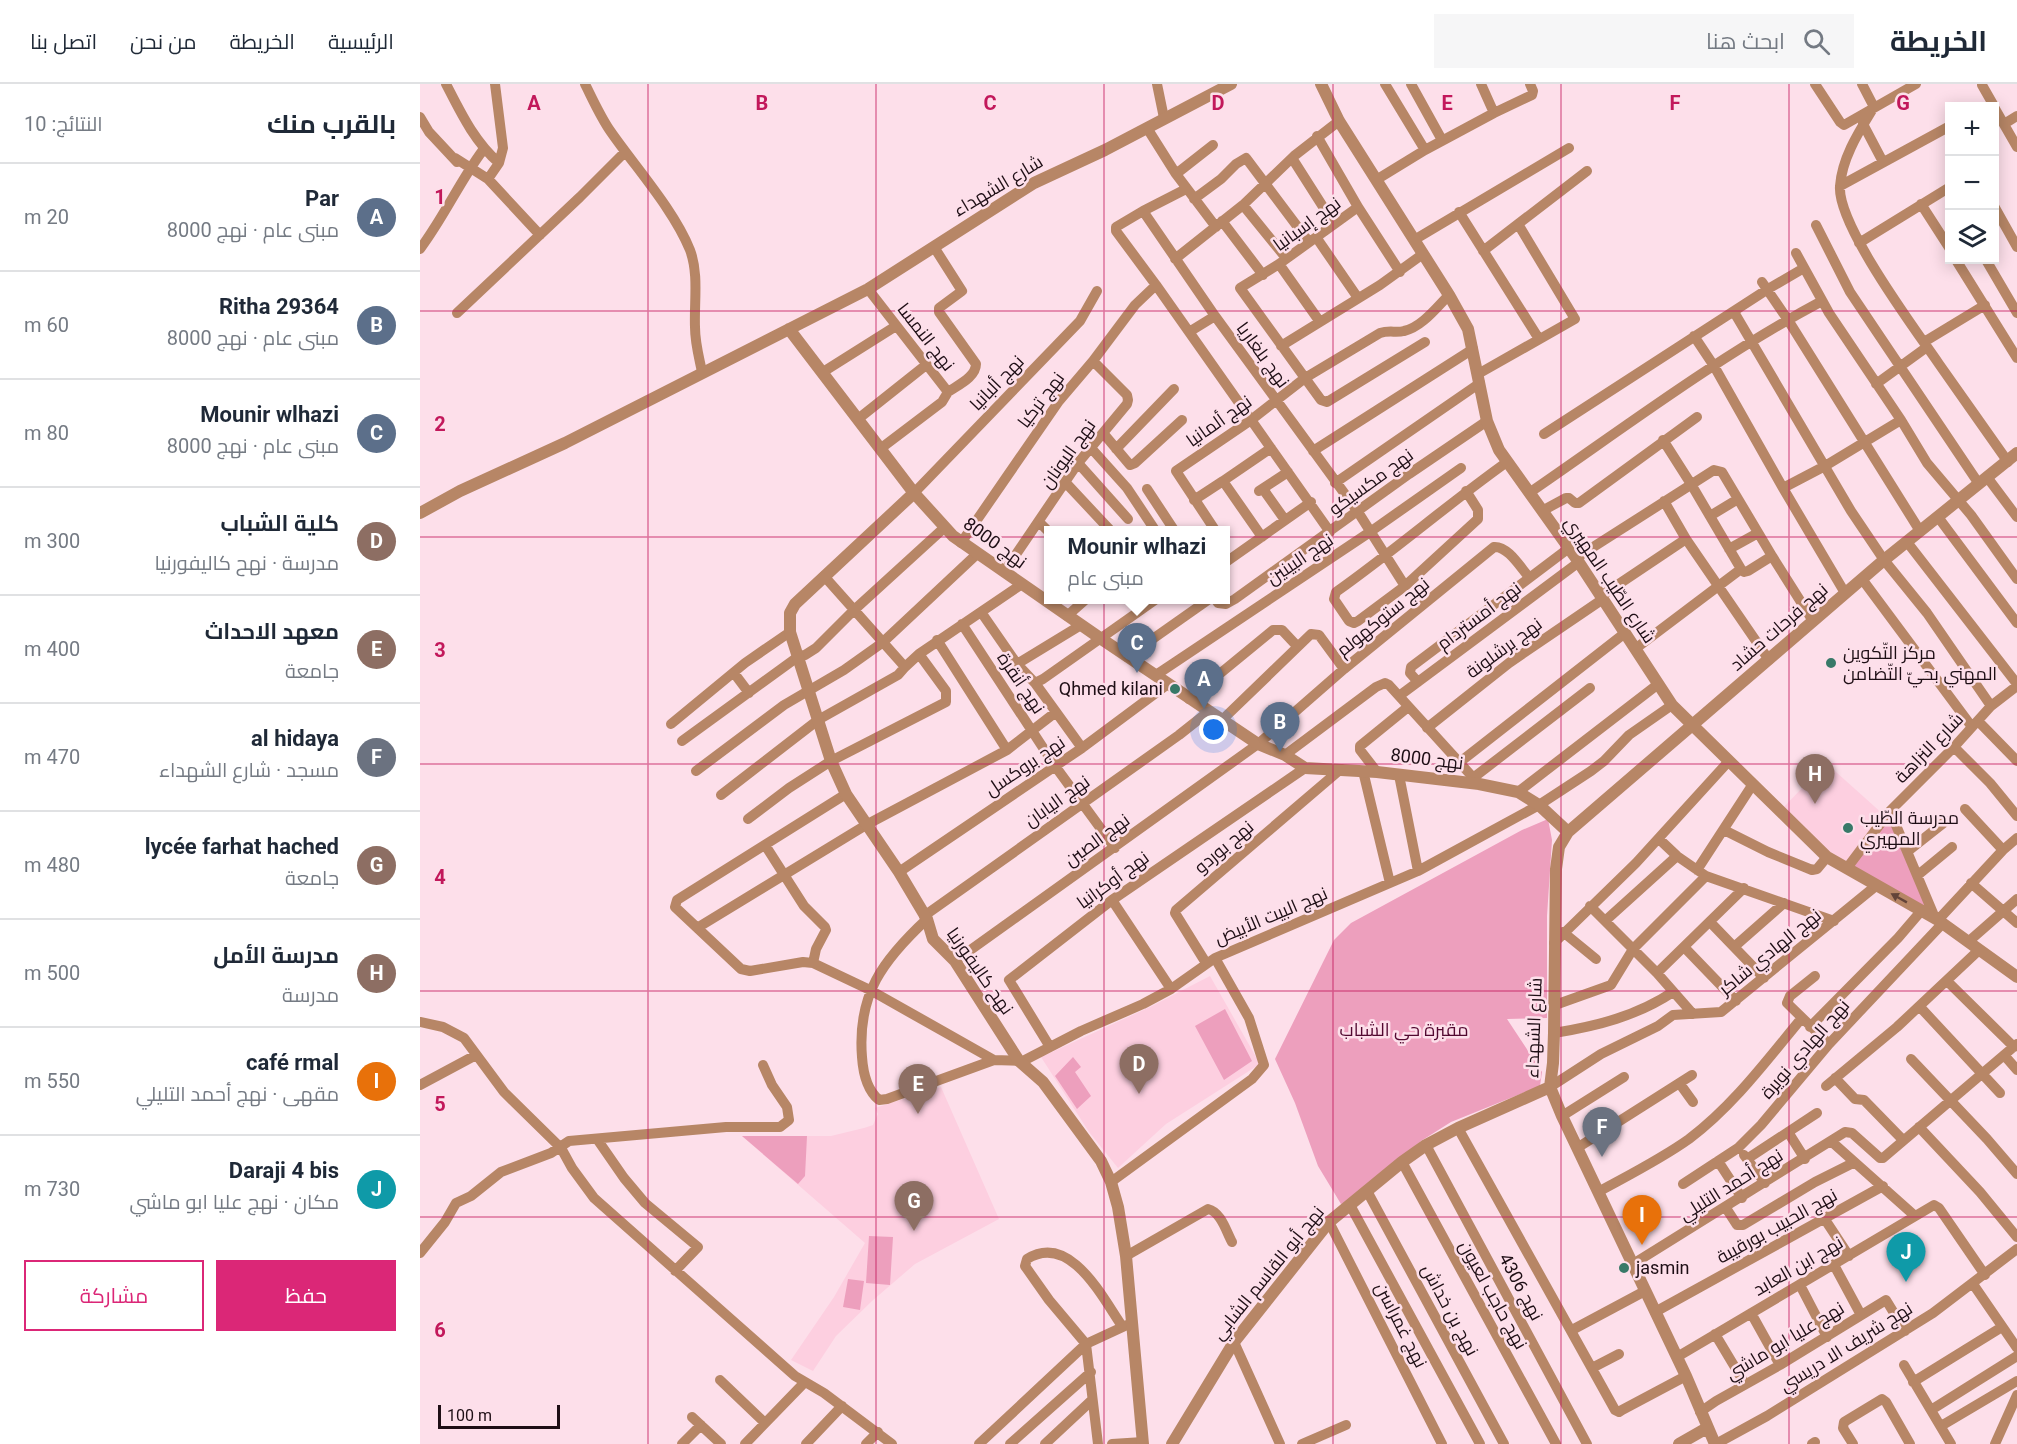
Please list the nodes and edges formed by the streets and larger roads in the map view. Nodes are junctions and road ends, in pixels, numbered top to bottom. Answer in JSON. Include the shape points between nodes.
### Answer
{"nodes":[{"id":1,"x":446,"y":84,"type":"edge"},
{"id":2,"x":495,"y":84,"type":"edge"},
{"id":3,"x":585,"y":84,"type":"edge"},
{"id":4,"x":1157,"y":84,"type":"edge"},
{"id":5,"x":1231,"y":84,"type":"edge"},
{"id":6,"x":1321,"y":84,"type":"edge"},
{"id":7,"x":1385,"y":84,"type":"edge"},
{"id":8,"x":1411,"y":84,"type":"edge"},
{"id":9,"x":1481,"y":84,"type":"edge"},
{"id":10,"x":1530,"y":84,"type":"edge"},
{"id":11,"x":1815,"y":84,"type":"edge"},
{"id":12,"x":1862,"y":84,"type":"edge"},
{"id":13,"x":1916,"y":84,"type":"edge"},
{"id":14,"x":1982,"y":85,"type":"edge"},
{"id":15,"x":1991,"y":102,"type":"edge"},
{"id":16,"x":1874,"y":106,"type":"junction"},
{"id":17,"x":1494,"y":113,"type":"junction"},
{"id":18,"x":1999,"y":116,"type":"edge"},
{"id":19,"x":2017,"y":116,"type":"edge"},
{"id":20,"x":420,"y":117,"type":"edge"},
{"id":21,"x":1164,"y":118,"type":"junction"},
{"id":22,"x":1339,"y":121,"type":"junction"},
{"id":23,"x":1863,"y":124,"type":"junction"},
{"id":24,"x":2004,"y":124,"type":"junction"},
{"id":25,"x":1148,"y":128,"type":"junction"},
{"id":26,"x":1945,"y":129,"type":"edge"},
{"id":27,"x":1317,"y":136,"type":"junction"},
{"id":28,"x":1442,"y":140,"type":"junction"},
{"id":29,"x":1214,"y":145,"type":"dead end"},
{"id":30,"x":2017,"y":147,"type":"edge"},
{"id":31,"x":1569,"y":148,"type":"dead end"},
{"id":32,"x":483,"y":150,"type":"junction"},
{"id":33,"x":1425,"y":150,"type":"junction"},
{"id":34,"x":625,"y":152,"type":"junction"},
{"id":35,"x":1292,"y":158,"type":"junction"},
{"id":36,"x":1883,"y":162,"type":"junction"},
{"id":37,"x":499,"y":163,"type":"junction"},
{"id":38,"x":1587,"y":171,"type":"dead end"},
{"id":39,"x":468,"y":173,"type":"junction"},
{"id":40,"x":1176,"y":174,"type":"junction"},
{"id":41,"x":488,"y":179,"type":"junction"},
{"id":42,"x":1376,"y":180,"type":"junction"},
{"id":43,"x":1266,"y":183,"type":"junction"},
{"id":44,"x":1840,"y":186,"type":"junction"},
{"id":45,"x":1186,"y":189,"type":"junction"},
{"id":46,"x":1945,"y":192,"type":"edge"},
{"id":47,"x":1194,"y":199,"type":"junction"},
{"id":48,"x":1921,"y":204,"type":"junction"},
{"id":49,"x":1243,"y":205,"type":"junction"},
{"id":50,"x":1358,"y":207,"type":"junction"},
{"id":51,"x":1997,"y":210,"type":"edge"},
{"id":52,"x":1143,"y":211,"type":"junction"},
{"id":53,"x":1459,"y":212,"type":"junction"},
{"id":54,"x":1219,"y":224,"type":"junction"},
{"id":55,"x":1334,"y":224,"type":"junction"},
{"id":56,"x":1518,"y":224,"type":"junction"},
{"id":57,"x":1816,"y":225,"type":"dead end"},
{"id":58,"x":540,"y":235,"type":"junction"},
{"id":59,"x":1313,"y":240,"type":"junction"},
{"id":60,"x":1414,"y":240,"type":"junction"},
{"id":61,"x":1945,"y":241,"type":"edge"},
{"id":62,"x":1860,"y":243,"type":"junction"},
{"id":63,"x":934,"y":247,"type":"junction"},
{"id":64,"x":2017,"y":247,"type":"edge"},
{"id":65,"x":420,"y":249,"type":"edge"},
{"id":66,"x":1483,"y":251,"type":"junction"},
{"id":67,"x":1796,"y":253,"type":"dead end"},
{"id":68,"x":1423,"y":254,"type":"junction"},
{"id":69,"x":1175,"y":260,"type":"junction"},
{"id":70,"x":1282,"y":261,"type":"junction"},
{"id":71,"x":1959,"y":264,"type":"edge"},
{"id":72,"x":1988,"y":264,"type":"edge"},
{"id":73,"x":1804,"y":268,"type":"junction"},
{"id":74,"x":1400,"y":272,"type":"junction"},
{"id":75,"x":1263,"y":275,"type":"junction"},
{"id":76,"x":1156,"y":285,"type":"junction"},
{"id":77,"x":1765,"y":286,"type":"junction"},
{"id":78,"x":868,"y":289,"type":"junction"},
{"id":79,"x":1097,"y":291,"type":"dead end"},
{"id":80,"x":1449,"y":295,"type":"junction"},
{"id":81,"x":1358,"y":298,"type":"junction"},
{"id":82,"x":1822,"y":302,"type":"junction"},
{"id":83,"x":1985,"y":305,"type":"junction"},
{"id":84,"x":1734,"y":312,"type":"junction"},
{"id":85,"x":2017,"y":313,"type":"edge"},
{"id":86,"x":457,"y":314,"type":"dead end"},
{"id":87,"x":1215,"y":316,"type":"junction"},
{"id":88,"x":1788,"y":320,"type":"junction"},
{"id":89,"x":1320,"y":322,"type":"junction"},
{"id":90,"x":896,"y":326,"type":"junction"},
{"id":91,"x":789,"y":329,"type":"junction"},
{"id":92,"x":1188,"y":332,"type":"junction"},
{"id":93,"x":1694,"y":336,"type":"junction"},
{"id":94,"x":1539,"y":339,"type":"junction"},
{"id":95,"x":1752,"y":341,"type":"junction"},
{"id":96,"x":1425,"y":342,"type":"dead end"},
{"id":97,"x":1926,"y":345,"type":"junction"},
{"id":98,"x":1281,"y":346,"type":"junction"},
{"id":99,"x":1473,"y":349,"type":"junction"},
{"id":100,"x":2017,"y":358,"type":"edge"},
{"id":101,"x":1093,"y":361,"type":"junction"},
{"id":102,"x":926,"y":365,"type":"junction"},
{"id":103,"x":1714,"y":366,"type":"junction"},
{"id":104,"x":1900,"y":367,"type":"junction"},
{"id":105,"x":702,"y":372,"type":"junction"},
{"id":106,"x":823,"y":372,"type":"junction"},
{"id":107,"x":1305,"y":378,"type":"junction"},
{"id":108,"x":1479,"y":378,"type":"junction"},
{"id":109,"x":1876,"y":384,"type":"junction"},
{"id":110,"x":1174,"y":389,"type":"dead end"},
{"id":111,"x":948,"y":392,"type":"junction"},
{"id":112,"x":1275,"y":401,"type":"junction"},
{"id":113,"x":1697,"y":417,"type":"dead end"},
{"id":114,"x":858,"y":419,"type":"junction"},
{"id":115,"x":1182,"y":420,"type":"dead end"},
{"id":116,"x":1251,"y":420,"type":"junction"},
{"id":117,"x":1900,"y":420,"type":"junction"},
{"id":118,"x":1487,"y":421,"type":"junction"},
{"id":119,"x":1103,"y":433,"type":"junction"},
{"id":120,"x":1544,"y":434,"type":"dead end"},
{"id":121,"x":1663,"y":440,"type":"junction"},
{"id":122,"x":1863,"y":443,"type":"junction"},
{"id":123,"x":1091,"y":448,"type":"junction"},
{"id":124,"x":1271,"y":448,"type":"junction"},
{"id":125,"x":880,"y":449,"type":"junction"},
{"id":126,"x":1116,"y":450,"type":"junction"},
{"id":127,"x":1313,"y":451,"type":"junction"},
{"id":128,"x":2012,"y":457,"type":"edge"},
{"id":129,"x":1506,"y":462,"type":"junction"},
{"id":130,"x":1078,"y":463,"type":"junction"},
{"id":131,"x":1825,"y":466,"type":"junction"},
{"id":132,"x":1461,"y":468,"type":"dead end"},
{"id":133,"x":1288,"y":472,"type":"junction"},
{"id":134,"x":1983,"y":480,"type":"junction"},
{"id":135,"x":1223,"y":481,"type":"junction"},
{"id":136,"x":1066,"y":483,"type":"junction"},
{"id":137,"x":1335,"y":483,"type":"junction"},
{"id":138,"x":1691,"y":484,"type":"junction"},
{"id":139,"x":1783,"y":488,"type":"junction"},
{"id":140,"x":1147,"y":489,"type":"dead end"},
{"id":141,"x":1466,"y":491,"type":"junction"},
{"id":142,"x":914,"y":493,"type":"junction"},
{"id":143,"x":1529,"y":493,"type":"junction"},
{"id":144,"x":1738,"y":499,"type":"junction"},
{"id":145,"x":1194,"y":500,"type":"junction"},
{"id":146,"x":1958,"y":500,"type":"junction"},
{"id":147,"x":1664,"y":501,"type":"junction"},
{"id":148,"x":1311,"y":502,"type":"junction"},
{"id":149,"x":1542,"y":511,"type":"junction"},
{"id":150,"x":1358,"y":512,"type":"junction"},
{"id":151,"x":420,"y":513,"type":"edge"},
{"id":152,"x":1710,"y":516,"type":"junction"},
{"id":153,"x":1938,"y":517,"type":"junction"},
{"id":154,"x":2017,"y":517,"type":"edge"},
{"id":155,"x":1128,"y":519,"type":"dead end"},
{"id":156,"x":1285,"y":520,"type":"junction"},
{"id":157,"x":1039,"y":522,"type":"junction"},
{"id":158,"x":1105,"y":526,"type":"edge"},
{"id":159,"x":1152,"y":526,"type":"edge"},
{"id":160,"x":1171,"y":526,"type":"edge"},
{"id":161,"x":1212,"y":526,"type":"edge"},
{"id":162,"x":1044,"y":527,"type":"edge"},
{"id":163,"x":944,"y":528,"type":"junction"},
{"id":164,"x":1920,"y":531,"type":"junction"},
{"id":165,"x":1330,"y":532,"type":"junction"},
{"id":166,"x":1370,"y":532,"type":"junction"},
{"id":167,"x":1758,"y":533,"type":"junction"},
{"id":168,"x":1262,"y":537,"type":"junction"},
{"id":169,"x":1686,"y":539,"type":"junction"},
{"id":170,"x":1907,"y":542,"type":"junction"},
{"id":171,"x":962,"y":543,"type":"junction"},
{"id":172,"x":1729,"y":549,"type":"junction"},
{"id":173,"x":977,"y":554,"type":"junction"},
{"id":174,"x":1230,"y":554,"type":"edge"},
{"id":175,"x":1574,"y":556,"type":"junction"},
{"id":176,"x":1772,"y":556,"type":"junction"},
{"id":177,"x":1386,"y":557,"type":"junction"},
{"id":178,"x":1884,"y":560,"type":"junction"},
{"id":179,"x":1741,"y":569,"type":"junction"},
{"id":180,"x":1004,"y":572,"type":"junction"},
{"id":181,"x":824,"y":576,"type":"junction"},
{"id":182,"x":1529,"y":577,"type":"junction"},
{"id":183,"x":1862,"y":579,"type":"junction"},
{"id":184,"x":2017,"y":579,"type":"edge"},
{"id":185,"x":1022,"y":584,"type":"junction"},
{"id":186,"x":1405,"y":586,"type":"junction"},
{"id":187,"x":1719,"y":586,"type":"junction"},
{"id":188,"x":1845,"y":593,"type":"junction"},
{"id":189,"x":1602,"y":598,"type":"junction"},
{"id":190,"x":1044,"y":600,"type":"edge"},
{"id":191,"x":1230,"y":602,"type":"edge"},
{"id":192,"x":1050,"y":604,"type":"edge"},
{"id":193,"x":1080,"y":604,"type":"edge"},
{"id":194,"x":1148,"y":604,"type":"edge"},
{"id":195,"x":1202,"y":604,"type":"edge"},
{"id":196,"x":853,"y":611,"type":"junction"},
{"id":197,"x":981,"y":612,"type":"junction"},
{"id":198,"x":1067,"y":616,"type":"junction"},
{"id":199,"x":1813,"y":621,"type":"junction"},
{"id":200,"x":2017,"y":623,"type":"edge"},
{"id":201,"x":962,"y":624,"type":"junction"},
{"id":202,"x":1081,"y":625,"type":"junction"},
{"id":203,"x":790,"y":632,"type":"junction"},
{"id":204,"x":1625,"y":633,"type":"junction"},
{"id":205,"x":1100,"y":638,"type":"junction"},
{"id":206,"x":938,"y":640,"type":"junction"},
{"id":207,"x":882,"y":643,"type":"junction"},
{"id":208,"x":1297,"y":646,"type":"junction"},
{"id":209,"x":1635,"y":649,"type":"junction"},
{"id":210,"x":919,"y":654,"type":"junction"},
{"id":211,"x":799,"y":656,"type":"junction"},
{"id":212,"x":1127,"y":657,"type":"junction"},
{"id":213,"x":1769,"y":660,"type":"junction"},
{"id":214,"x":1017,"y":664,"type":"junction"},
{"id":215,"x":905,"y":667,"type":"junction"},
{"id":216,"x":1344,"y":669,"type":"junction"},
{"id":217,"x":734,"y":673,"type":"junction"},
{"id":218,"x":1156,"y":675,"type":"junction"},
{"id":219,"x":1418,"y":682,"type":"junction"},
{"id":220,"x":1035,"y":683,"type":"junction"},
{"id":221,"x":1168,"y":684,"type":"junction"},
{"id":222,"x":2017,"y":685,"type":"edge"},
{"id":223,"x":1658,"y":686,"type":"junction"},
{"id":224,"x":1590,"y":688,"type":"dead end"},
{"id":225,"x":808,"y":690,"type":"junction"},
{"id":226,"x":749,"y":693,"type":"junction"},
{"id":227,"x":1399,"y":696,"type":"junction"},
{"id":228,"x":1189,"y":699,"type":"junction"},
{"id":229,"x":1672,"y":705,"type":"junction"},
{"id":230,"x":1991,"y":706,"type":"junction"},
{"id":231,"x":1408,"y":707,"type":"junction"},
{"id":232,"x":1056,"y":712,"type":"junction"},
{"id":233,"x":1209,"y":712,"type":"junction"},
{"id":234,"x":818,"y":720,"type":"junction"},
{"id":235,"x":1222,"y":720,"type":"junction"},
{"id":236,"x":672,"y":724,"type":"dead end"},
{"id":237,"x":1975,"y":724,"type":"junction"},
{"id":238,"x":1692,"y":726,"type":"junction"},
{"id":239,"x":1427,"y":728,"type":"junction"},
{"id":240,"x":1033,"y":730,"type":"junction"},
{"id":241,"x":682,"y":741,"type":"dead end"},
{"id":242,"x":1258,"y":744,"type":"junction"},
{"id":243,"x":1954,"y":747,"type":"junction"},
{"id":244,"x":1082,"y":748,"type":"junction"},
{"id":245,"x":1007,"y":750,"type":"junction"},
{"id":246,"x":1286,"y":755,"type":"junction"},
{"id":247,"x":831,"y":761,"type":"junction"},
{"id":248,"x":1729,"y":761,"type":"junction"},
{"id":249,"x":2017,"y":761,"type":"edge"},
{"id":250,"x":1460,"y":762,"type":"junction"},
{"id":251,"x":1055,"y":766,"type":"junction"},
{"id":252,"x":1305,"y":768,"type":"junction"},
{"id":253,"x":1341,"y":770,"type":"junction"},
{"id":254,"x":696,"y":771,"type":"dead end"},
{"id":255,"x":1363,"y":771,"type":"junction"},
{"id":256,"x":1377,"y":771,"type":"junction"},
{"id":257,"x":1399,"y":775,"type":"junction"},
{"id":258,"x":1476,"y":781,"type":"junction"},
{"id":259,"x":1753,"y":784,"type":"junction"},
{"id":260,"x":1518,"y":792,"type":"junction"},
{"id":261,"x":846,"y":794,"type":"junction"},
{"id":262,"x":721,"y":795,"type":"dead end"},
{"id":263,"x":1084,"y":803,"type":"junction"},
{"id":264,"x":1539,"y":805,"type":"junction"},
{"id":265,"x":1965,"y":809,"type":"dead end"},
{"id":266,"x":1890,"y":811,"type":"junction"},
{"id":267,"x":2017,"y":816,"type":"edge"},
{"id":268,"x":748,"y":819,"type":"dead end"},
{"id":269,"x":1946,"y":821,"type":"dead end"},
{"id":270,"x":866,"y":825,"type":"junction"},
{"id":271,"x":1724,"y":830,"type":"junction"},
{"id":272,"x":1568,"y":832,"type":"junction"},
{"id":273,"x":2017,"y":838,"type":"edge"},
{"id":274,"x":1659,"y":839,"type":"junction"},
{"id":275,"x":765,"y":845,"type":"junction"},
{"id":276,"x":1952,"y":847,"type":"dead end"},
{"id":277,"x":1115,"y":848,"type":"junction"},
{"id":278,"x":2003,"y":850,"type":"junction"},
{"id":279,"x":1908,"y":852,"type":"junction"},
{"id":280,"x":1677,"y":856,"type":"junction"},
{"id":281,"x":1827,"y":857,"type":"junction"},
{"id":282,"x":1847,"y":868,"type":"junction"},
{"id":283,"x":1418,"y":871,"type":"junction"},
{"id":284,"x":899,"y":872,"type":"junction"},
{"id":285,"x":1701,"y":873,"type":"junction"},
{"id":286,"x":785,"y":875,"type":"junction"},
{"id":287,"x":1918,"y":875,"type":"junction"},
{"id":288,"x":1390,"y":883,"type":"junction"},
{"id":289,"x":1971,"y":883,"type":"junction"},
{"id":290,"x":1877,"y":885,"type":"junction"},
{"id":291,"x":1744,"y":888,"type":"junction"},
{"id":292,"x":2017,"y":899,"type":"edge"},
{"id":293,"x":1112,"y":900,"type":"junction"},
{"id":294,"x":1784,"y":903,"type":"junction"},
{"id":295,"x":1590,"y":906,"type":"junction"},
{"id":296,"x":1922,"y":910,"type":"junction"},
{"id":297,"x":2003,"y":910,"type":"junction"},
{"id":298,"x":926,"y":918,"type":"junction"},
{"id":299,"x":1939,"y":920,"type":"junction"},
{"id":300,"x":1605,"y":921,"type":"junction"},
{"id":301,"x":1834,"y":921,"type":"junction"},
{"id":302,"x":1710,"y":922,"type":"junction"},
{"id":303,"x":2017,"y":923,"type":"edge"},
{"id":304,"x":697,"y":928,"type":"junction"},
{"id":305,"x":1563,"y":932,"type":"junction"},
{"id":306,"x":1554,"y":942,"type":"junction"},
{"id":307,"x":1968,"y":942,"type":"junction"},
{"id":308,"x":1684,"y":947,"type":"junction"},
{"id":309,"x":1734,"y":947,"type":"junction"},
{"id":310,"x":1633,"y":949,"type":"junction"},
{"id":311,"x":1979,"y":950,"type":"junction"},
{"id":312,"x":1596,"y":959,"type":"dead end"},
{"id":313,"x":1210,"y":960,"type":"junction"},
{"id":314,"x":955,"y":961,"type":"junction"},
{"id":315,"x":813,"y":963,"type":"junction"},
{"id":316,"x":1657,"y":973,"type":"junction"},
{"id":317,"x":1815,"y":976,"type":"dead end"},
{"id":318,"x":2017,"y":977,"type":"edge"},
{"id":319,"x":1764,"y":978,"type":"junction"},
{"id":320,"x":1947,"y":981,"type":"junction"},
{"id":321,"x":1171,"y":989,"type":"junction"},
{"id":322,"x":870,"y":990,"type":"junction"},
{"id":323,"x":1673,"y":992,"type":"junction"},
{"id":324,"x":1736,"y":1001,"type":"junction"},
{"id":325,"x":1555,"y":1005,"type":"junction"},
{"id":326,"x":1920,"y":1007,"type":"junction"},
{"id":327,"x":1692,"y":1014,"type":"junction"},
{"id":328,"x":1801,"y":1018,"type":"junction"},
{"id":329,"x":420,"y":1022,"type":"edge"},
{"id":330,"x":1810,"y":1027,"type":"junction"},
{"id":331,"x":1554,"y":1033,"type":"junction"},
{"id":332,"x":1829,"y":1044,"type":"junction"},
{"id":333,"x":2016,"y":1045,"type":"edge"},
{"id":334,"x":1050,"y":1047,"type":"junction"},
{"id":335,"x":476,"y":1054,"type":"junction"},
{"id":336,"x":2004,"y":1055,"type":"junction"},
{"id":337,"x":1911,"y":1059,"type":"dead end"},
{"id":338,"x":994,"y":1060,"type":"junction"},
{"id":339,"x":1019,"y":1061,"type":"junction"},
{"id":340,"x":764,"y":1065,"type":"dead end"},
{"id":341,"x":2017,"y":1070,"type":"edge"},
{"id":342,"x":1984,"y":1074,"type":"junction"},
{"id":343,"x":1692,"y":1075,"type":"dead end"},
{"id":344,"x":1624,"y":1077,"type":"dead end"},
{"id":345,"x":1835,"y":1078,"type":"junction"},
{"id":346,"x":1680,"y":1084,"type":"junction"},
{"id":347,"x":420,"y":1085,"type":"edge"},
{"id":348,"x":1826,"y":1086,"type":"dead end"},
{"id":349,"x":1550,"y":1087,"type":"junction"},
{"id":350,"x":2000,"y":1093,"type":"dead end"},
{"id":351,"x":1952,"y":1101,"type":"junction"},
{"id":352,"x":1692,"y":1102,"type":"dead end"},
{"id":353,"x":1817,"y":1113,"type":"dead end"},
{"id":354,"x":1562,"y":1116,"type":"junction"},
{"id":355,"x":1919,"y":1127,"type":"junction"},
{"id":356,"x":1458,"y":1128,"type":"junction"},
{"id":357,"x":1788,"y":1132,"type":"junction"},
{"id":358,"x":597,"y":1139,"type":"junction"},
{"id":359,"x":1903,"y":1140,"type":"junction"},
{"id":360,"x":1832,"y":1142,"type":"junction"},
{"id":361,"x":1426,"y":1145,"type":"junction"},
{"id":362,"x":561,"y":1148,"type":"junction"},
{"id":363,"x":1577,"y":1148,"type":"junction"},
{"id":364,"x":1738,"y":1148,"type":"junction"},
{"id":365,"x":1747,"y":1158,"type":"junction"},
{"id":366,"x":1805,"y":1159,"type":"junction"},
{"id":367,"x":1718,"y":1161,"type":"junction"},
{"id":368,"x":1402,"y":1162,"type":"junction"},
{"id":369,"x":1853,"y":1162,"type":"junction"},
{"id":370,"x":2017,"y":1174,"type":"edge"},
{"id":371,"x":1111,"y":1182,"type":"junction"},
{"id":372,"x":1765,"y":1183,"type":"junction"},
{"id":373,"x":1683,"y":1184,"type":"dead end"},
{"id":374,"x":1883,"y":1186,"type":"junction"},
{"id":375,"x":1367,"y":1191,"type":"junction"},
{"id":376,"x":1598,"y":1192,"type":"junction"},
{"id":377,"x":1742,"y":1198,"type":"junction"},
{"id":378,"x":1350,"y":1204,"type":"junction"},
{"id":379,"x":1726,"y":1208,"type":"junction"},
{"id":380,"x":1915,"y":1216,"type":"junction"},
{"id":381,"x":1824,"y":1218,"type":"junction"},
{"id":382,"x":1329,"y":1222,"type":"junction"},
{"id":383,"x":2017,"y":1237,"type":"edge"},
{"id":384,"x":1232,"y":1242,"type":"dead end"},
{"id":385,"x":2017,"y":1249,"type":"edge"},
{"id":386,"x":420,"y":1253,"type":"edge"},
{"id":387,"x":1126,"y":1256,"type":"junction"},
{"id":388,"x":1849,"y":1256,"type":"junction"},
{"id":389,"x":1633,"y":1264,"type":"junction"},
{"id":390,"x":1834,"y":1265,"type":"junction"},
{"id":391,"x":675,"y":1271,"type":"junction"},
{"id":392,"x":1985,"y":1275,"type":"junction"},
{"id":393,"x":1973,"y":1284,"type":"junction"},
{"id":394,"x":1800,"y":1285,"type":"junction"},
{"id":395,"x":1646,"y":1291,"type":"junction"},
{"id":396,"x":1655,"y":1312,"type":"junction"},
{"id":397,"x":1751,"y":1313,"type":"junction"},
{"id":398,"x":1861,"y":1315,"type":"junction"},
{"id":399,"x":1127,"y":1325,"type":"junction"},
{"id":400,"x":2002,"y":1327,"type":"junction"},
{"id":401,"x":1572,"y":1330,"type":"junction"},
{"id":402,"x":1905,"y":1331,"type":"junction"},
{"id":403,"x":1714,"y":1334,"type":"junction"},
{"id":404,"x":1827,"y":1337,"type":"junction"},
{"id":405,"x":1234,"y":1342,"type":"junction"},
{"id":406,"x":2015,"y":1343,"type":"edge"},
{"id":407,"x":1086,"y":1344,"type":"junction"},
{"id":408,"x":1619,"y":1354,"type":"dead end"},
{"id":409,"x":2017,"y":1356,"type":"edge"},
{"id":410,"x":1677,"y":1357,"type":"junction"},
{"id":411,"x":1780,"y":1365,"type":"junction"},
{"id":412,"x":1904,"y":1365,"type":"dead end"},
{"id":413,"x":1592,"y":1368,"type":"junction"},
{"id":414,"x":1091,"y":1372,"type":"junction"},
{"id":415,"x":1686,"y":1376,"type":"junction"},
{"id":416,"x":720,"y":1380,"type":"dead end"},
{"id":417,"x":2017,"y":1381,"type":"edge"},
{"id":418,"x":1913,"y":1382,"type":"junction"},
{"id":419,"x":804,"y":1383,"type":"junction"},
{"id":420,"x":1745,"y":1384,"type":"junction"},
{"id":421,"x":2017,"y":1395,"type":"edge"},
{"id":422,"x":1091,"y":1401,"type":"junction"},
{"id":423,"x":842,"y":1406,"type":"junction"},
{"id":424,"x":1931,"y":1410,"type":"junction"},
{"id":425,"x":1700,"y":1412,"type":"junction"},
{"id":426,"x":692,"y":1416,"type":"dead end"},
{"id":427,"x":765,"y":1423,"type":"junction"},
{"id":428,"x":701,"y":1425,"type":"junction"},
{"id":429,"x":1346,"y":1425,"type":"dead end"},
{"id":430,"x":1941,"y":1426,"type":"junction"},
{"id":431,"x":1707,"y":1428,"type":"junction"},
{"id":432,"x":878,"y":1432,"type":"junction"},
{"id":433,"x":1143,"y":1443,"type":"edge"},
{"id":434,"x":682,"y":1444,"type":"edge"},
{"id":435,"x":721,"y":1444,"type":"edge"},
{"id":436,"x":745,"y":1444,"type":"edge"},
{"id":437,"x":806,"y":1444,"type":"edge"},
{"id":438,"x":866,"y":1444,"type":"edge"},
{"id":439,"x":892,"y":1444,"type":"edge"},
{"id":440,"x":980,"y":1444,"type":"edge"},
{"id":441,"x":1010,"y":1444,"type":"edge"},
{"id":442,"x":1046,"y":1444,"type":"edge"},
{"id":443,"x":1098,"y":1444,"type":"edge"},
{"id":444,"x":1112,"y":1444,"type":"edge"},
{"id":445,"x":1172,"y":1444,"type":"edge"},
{"id":446,"x":1280,"y":1444,"type":"edge"},
{"id":447,"x":1302,"y":1444,"type":"edge"},
{"id":448,"x":1442,"y":1444,"type":"edge"},
{"id":449,"x":1480,"y":1444,"type":"edge"},
{"id":450,"x":1504,"y":1444,"type":"edge"},
{"id":451,"x":1556,"y":1444,"type":"edge"},
{"id":452,"x":1587,"y":1444,"type":"edge"},
{"id":453,"x":1679,"y":1444,"type":"edge"},
{"id":454,"x":1715,"y":1444,"type":"edge"},
{"id":455,"x":1853,"y":1444,"type":"edge"},
{"id":456,"x":1910,"y":1444,"type":"edge"},
{"id":457,"x":1952,"y":1444,"type":"edge"},
{"id":458,"x":1995,"y":1444,"type":"edge"}],
"edges":[{"from":1,"to":32,"type":"street"},
{"from":2,"to":37,"type":"street","via":[[503,148]]},
{"from":3,"to":34,"type":"street"},
{"from":4,"to":21,"type":"street"},
{"from":5,"to":21,"type":"street","name":"شارع الشهداء"},
{"from":6,"to":22,"type":"street","name":"شارع الطّيب المهيري"},
{"from":7,"to":33,"type":"street"},
{"from":8,"to":28,"type":"street"},
{"from":9,"to":17,"type":"street"},
{"from":10,"to":17,"type":"street","via":[[1532,95]]},
{"from":11,"to":16,"type":"street","via":[[1842,124]]},
{"from":12,"to":16,"type":"street"},
{"from":13,"to":16,"type":"street"},
{"from":14,"to":15,"type":"street"},
{"from":16,"to":23,"type":"street"},
{"from":17,"to":28,"type":"street"},
{"from":18,"to":24,"type":"street"},
{"from":19,"to":24,"type":"street"},
{"from":20,"to":39,"type":"street"},
{"from":21,"to":25,"type":"street","name":"شارع الشهداء"},
{"from":22,"to":27,"type":"street"},
{"from":22,"to":42,"type":"street","name":"شارع الطّيب المهيري"},
{"from":23,"to":36,"type":"street"},
{"from":23,"to":44,"type":"street","via":[[1846,159]]},
{"from":24,"to":30,"type":"street"},
{"from":25,"to":40,"type":"street"},
{"from":25,"to":63,"type":"street","name":"شارع الشهداء","via":[[1034,183]]},
{"from":26,"to":36,"type":"street"},
{"from":27,"to":35,"type":"street"},
{"from":27,"to":50,"type":"street"},
{"from":28,"to":33,"type":"street"},
{"from":29,"to":40,"type":"street"},
{"from":31,"to":53,"type":"street"},
{"from":32,"to":37,"type":"street"},
{"from":32,"to":39,"type":"street"},
{"from":33,"to":42,"type":"street"},
{"from":34,"to":58,"type":"street"},
{"from":34,"to":105,"type":"street","via":[[690,251],[695,269],[695,329]]},
{"from":35,"to":43,"type":"street"},
{"from":35,"to":55,"type":"street"},
{"from":36,"to":44,"type":"street"},
{"from":37,"to":41,"type":"street"},
{"from":38,"to":56,"type":"street"},
{"from":39,"to":41,"type":"street"},
{"from":39,"to":65,"type":"street"},
{"from":40,"to":45,"type":"street"},
{"from":41,"to":58,"type":"street"},
{"from":42,"to":60,"type":"street","name":"شارع الطّيب المهيري"},
{"from":43,"to":47,"type":"street","via":[[1244,158]]},
{"from":43,"to":49,"type":"street"},
{"from":43,"to":59,"type":"street"},
{"from":44,"to":62,"type":"street","via":[[1843,204]]},
{"from":45,"to":47,"type":"street"},
{"from":45,"to":52,"type":"street"},
{"from":46,"to":48,"type":"street"},
{"from":47,"to":54,"type":"street"},
{"from":48,"to":61,"type":"street"},
{"from":48,"to":62,"type":"street"},
{"from":49,"to":54,"type":"street"},
{"from":49,"to":70,"type":"street"},
{"from":50,"to":55,"type":"street","name":"نهج إسبانيا"},
{"from":50,"to":74,"type":"street","name":"نهج إسبانيا"},
{"from":51,"to":64,"type":"street"},
{"from":52,"to":69,"type":"street","name":"نهج بلغاريا"},
{"from":52,"to":76,"type":"street","via":[[1116,227],[1116,231]]},
{"from":53,"to":60,"type":"street"},
{"from":53,"to":66,"type":"street"},
{"from":54,"to":69,"type":"street"},
{"from":54,"to":75,"type":"street"},
{"from":55,"to":59,"type":"street","name":"نهج إسبانيا"},
{"from":56,"to":66,"type":"street"},
{"from":56,"to":94,"type":"street","via":[[1575,317]]},
{"from":57,"to":104,"type":"street","via":[[1843,279]]},
{"from":58,"to":86,"type":"street"},
{"from":59,"to":70,"type":"street","name":"نهج إسبانيا"},
{"from":59,"to":81,"type":"street"},
{"from":60,"to":68,"type":"street","name":"شارع الطّيب المهيري"},
{"from":62,"to":97,"type":"street"},
{"from":63,"to":78,"type":"street","name":"شارع الشهداء"},
{"from":63,"to":111,"type":"street","via":[[962,291],[939,312],[976,364],[972,374]]},
{"from":66,"to":94,"type":"street"},
{"from":67,"to":73,"type":"street"},
{"from":68,"to":74,"type":"street"},
{"from":68,"to":80,"type":"street","name":"شارع الطّيب المهيري"},
{"from":69,"to":87,"type":"street","name":"نهج بلغاريا"},
{"from":70,"to":75,"type":"street","name":"نهج إسبانيا"},
{"from":70,"to":89,"type":"street"},
{"from":71,"to":83,"type":"street"},
{"from":72,"to":85,"type":"street"},
{"from":73,"to":77,"type":"street"},
{"from":73,"to":82,"type":"street"},
{"from":74,"to":81,"type":"street"},
{"from":75,"to":98,"type":"street","name":"نهج إسبانيا","via":[[1240,288]]},
{"from":76,"to":92,"type":"street"},
{"from":76,"to":101,"type":"street","name":"نهج تركيا","via":[[1122,321]]},
{"from":77,"to":84,"type":"street"},
{"from":77,"to":88,"type":"street"},
{"from":78,"to":90,"type":"street","name":"نهج النمسا"},
{"from":78,"to":91,"type":"street","name":"شارع الشهداء"},
{"from":79,"to":142,"type":"street","name":"نهج ألبانيا","via":[[1080,321]]},
{"from":80,"to":99,"type":"street","name":"شارع الطّيب المهيري","via":[[1468,329]]},
{"from":80,"to":107,"type":"street","name":"نهج ألمانيا","via":[[1409,330],[1380,333]]},
{"from":81,"to":89,"type":"street"},
{"from":82,"to":88,"type":"street"},
{"from":82,"to":109,"type":"street"},
{"from":83,"to":97,"type":"street"},
{"from":83,"to":100,"type":"street"},
{"from":84,"to":93,"type":"street"},
{"from":84,"to":95,"type":"street"},
{"from":87,"to":92,"type":"street"},
{"from":87,"to":112,"type":"street","name":"نهج بلغاريا"},
{"from":88,"to":95,"type":"street"},
{"from":88,"to":122,"type":"street"},
{"from":89,"to":98,"type":"street"},
{"from":90,"to":102,"type":"street","name":"نهج النمسا"},
{"from":90,"to":106,"type":"street"},
{"from":91,"to":105,"type":"street","name":"شارع الشهداء"},
{"from":91,"to":106,"type":"street","name":"نهج 8000"},
{"from":92,"to":116,"type":"street"},
{"from":93,"to":103,"type":"street"},
{"from":93,"to":120,"type":"street"},
{"from":94,"to":108,"type":"street"},
{"from":95,"to":103,"type":"street"},
{"from":95,"to":131,"type":"street"},
{"from":96,"to":107,"type":"street","via":[[1327,402],[1321,400]]},
{"from":97,"to":104,"type":"street"},
{"from":97,"to":128,"type":"street"},
{"from":98,"to":107,"type":"street"},
{"from":99,"to":108,"type":"street","name":"شارع الطّيب المهيري"},
{"from":99,"to":127,"type":"street"},
{"from":101,"to":119,"type":"street","name":"نهج اليونان","via":[[1128,400]]},
{"from":101,"to":171,"type":"street","name":"نهج تركيا","via":[[1059,401]]},
{"from":102,"to":111,"type":"street","name":"نهج النمسا"},
{"from":102,"to":114,"type":"street"},
{"from":103,"to":139,"type":"street"},
{"from":103,"to":143,"type":"street"},
{"from":104,"to":109,"type":"street"},
{"from":104,"to":134,"type":"street"},
{"from":105,"to":151,"type":"street","name":"شارع الشهداء"},
{"from":106,"to":114,"type":"street","name":"نهج 8000"},
{"from":107,"to":112,"type":"street","name":"نهج ألمانيا"},
{"from":108,"to":118,"type":"street","name":"شارع الطّيب المهيري"},
{"from":108,"to":137,"type":"street"},
{"from":109,"to":117,"type":"street"},
{"from":110,"to":126,"type":"street"},
{"from":111,"to":125,"type":"street","name":"نهج النمسا","via":[[942,402]]},
{"from":112,"to":116,"type":"street","name":"نهج ألمانيا"},
{"from":112,"to":127,"type":"street","name":"نهج بلغاريا"},
{"from":113,"to":121,"type":"street"},
{"from":114,"to":125,"type":"street","name":"نهج 8000"},
{"from":115,"to":126,"type":"street","via":[[1132,465]]},
{"from":116,"to":124,"type":"street"},
{"from":116,"to":145,"type":"street","name":"نهج ألمانيا","via":[[1176,471]]},
{"from":117,"to":122,"type":"street"},
{"from":117,"to":146,"type":"street","via":[[1927,463]]},
{"from":118,"to":129,"type":"street","name":"شارع الطّيب المهيري"},
{"from":118,"to":150,"type":"street","name":"نهج مكسيكو"},
{"from":119,"to":123,"type":"street","name":"نهج اليونان"},
{"from":119,"to":126,"type":"street"},
{"from":121,"to":138,"type":"street"},
{"from":121,"to":149,"type":"street","via":[[1579,503],[1566,498]]},
{"from":122,"to":131,"type":"street"},
{"from":122,"to":164,"type":"street"},
{"from":123,"to":130,"type":"street","name":"نهج اليونان"},
{"from":123,"to":159,"type":"street","via":[[1127,488]]},
{"from":124,"to":133,"type":"street"},
{"from":124,"to":135,"type":"street"},
{"from":125,"to":142,"type":"street","name":"نهج 8000"},
{"from":127,"to":137,"type":"street","name":"نهج بلغاريا"},
{"from":128,"to":134,"type":"street","name":"نهج فرحات حشاد"},
{"from":129,"to":141,"type":"street"},
{"from":129,"to":143,"type":"street","name":"شارع الطّيب المهيري"},
{"from":130,"to":136,"type":"street","name":"نهج اليونان"},
{"from":130,"to":155,"type":"street"},
{"from":131,"to":139,"type":"street"},
{"from":131,"to":178,"type":"street"},
{"from":132,"to":166,"type":"street","name":"نهج البينين"},
{"from":133,"to":148,"type":"street"},
{"from":133,"to":156,"type":"street","via":[[1261,490]]},
{"from":134,"to":146,"type":"street","name":"نهج فرحات حشاد"},
{"from":134,"to":154,"type":"street"},
{"from":135,"to":145,"type":"street"},
{"from":135,"to":168,"type":"street"},
{"from":136,"to":157,"type":"street","name":"نهج اليونان"},
{"from":136,"to":158,"type":"street"},
{"from":137,"to":150,"type":"street","name":"نهج بلغاريا"},
{"from":138,"to":144,"type":"street","via":[[1718,469]]},
{"from":138,"to":147,"type":"street"},
{"from":138,"to":152,"type":"street"},
{"from":139,"to":188,"type":"street"},
{"from":140,"to":160,"type":"street"},
{"from":141,"to":177,"type":"street"},
{"from":141,"to":186,"type":"street","via":[[1478,510],[1478,519]]},
{"from":142,"to":163,"type":"street","name":"نهج 8000"},
{"from":142,"to":181,"type":"street"},
{"from":143,"to":149,"type":"street","name":"شارع الطّيب المهيري"},
{"from":144,"to":152,"type":"street"},
{"from":144,"to":167,"type":"street"},
{"from":145,"to":161,"type":"street","name":"نهج ألمانيا"},
{"from":146,"to":153,"type":"street","name":"نهج فرحات حشاد"},
{"from":146,"to":184,"type":"street"},
{"from":147,"to":169,"type":"street"},
{"from":147,"to":175,"type":"street"},
{"from":148,"to":156,"type":"street"},
{"from":148,"to":165,"type":"street"},
{"from":149,"to":175,"type":"street","name":"شارع الطّيب المهيري"},
{"from":150,"to":165,"type":"street","name":"نهج مكسيكو"},
{"from":150,"to":166,"type":"street","name":"نهج بلغاريا"},
{"from":152,"to":172,"type":"street"},
{"from":153,"to":164,"type":"street","name":"نهج فرحات حشاد"},
{"from":153,"to":200,"type":"street"},
{"from":156,"to":168,"type":"street"},
{"from":157,"to":162,"type":"street"},
{"from":157,"to":180,"type":"street","name":"نهج اليونان"},
{"from":163,"to":171,"type":"street","name":"نهج 8000"},
{"from":163,"to":196,"type":"street"},
{"from":164,"to":170,"type":"street","name":"نهج فرحات حشاد"},
{"from":165,"to":191,"type":"street","name":"نهج مكسيكو"},
{"from":166,"to":177,"type":"street","name":"نهج بلغاريا"},
{"from":166,"to":218,"type":"street","name":"نهج البينين"},
{"from":167,"to":172,"type":"street"},
{"from":167,"to":176,"type":"street"},
{"from":168,"to":174,"type":"street"},
{"from":169,"to":187,"type":"street"},
{"from":169,"to":189,"type":"street","name":"نهج برشلونة"},
{"from":170,"to":178,"type":"street","name":"نهج فرحات حشاد"},
{"from":170,"to":222,"type":"street"},
{"from":171,"to":173,"type":"street","name":"نهج 8000"},
{"from":172,"to":179,"type":"street"},
{"from":173,"to":180,"type":"street","name":"نهج 8000"},
{"from":173,"to":207,"type":"street"},
{"from":175,"to":182,"type":"street"},
{"from":175,"to":189,"type":"street","name":"شارع الطّيب المهيري"},
{"from":175,"to":219,"type":"street","name":"نهج أمستردام"},
{"from":176,"to":179,"type":"street","via":[[1748,571]]},
{"from":176,"to":199,"type":"street"},
{"from":177,"to":186,"type":"street","name":"نهج بلغاريا"},
{"from":177,"to":186,"type":"street","via":[[1336,592],[1334,599],[1349,621],[1354,622]]},
{"from":178,"to":183,"type":"street","name":"نهج فرحات حشاد"},
{"from":178,"to":230,"type":"street","via":[[1927,613]]},
{"from":179,"to":187,"type":"street"},
{"from":180,"to":185,"type":"street","name":"نهج 8000"},
{"from":181,"to":196,"type":"street"},
{"from":181,"to":203,"type":"street","via":[[792,608]]},
{"from":182,"to":216,"type":"street","name":"نهج ستوكهولم","via":[[1504,549],[1494,547]]},
{"from":182,"to":219,"type":"street","via":[[1411,667],[1410,673]]},
{"from":183,"to":188,"type":"street","name":"نهج فرحات حشاد"},
{"from":183,"to":237,"type":"street"},
{"from":185,"to":190,"type":"street","name":"نهج 8000"},
{"from":185,"to":197,"type":"street"},
{"from":187,"to":209,"type":"street"},
{"from":187,"to":213,"type":"street"},
{"from":188,"to":199,"type":"street","name":"نهج فرحات حشاد"},
{"from":189,"to":204,"type":"street","name":"شارع الطّيب المهيري"},
{"from":189,"to":239,"type":"street","name":"نهج برشلونة","via":[[1509,663]]},
{"from":192,"to":198,"type":"street","name":"نهج 8000"},
{"from":193,"to":198,"type":"street"},
{"from":194,"to":205,"type":"street"},
{"from":195,"to":212,"type":"street"},
{"from":196,"to":207,"type":"street"},
{"from":196,"to":211,"type":"street","via":[[816,648]]},
{"from":197,"to":201,"type":"street"},
{"from":197,"to":214,"type":"street"},
{"from":198,"to":202,"type":"street","name":"نهج 8000"},
{"from":199,"to":213,"type":"street","name":"نهج فرحات حشاد"},
{"from":201,"to":206,"type":"street"},
{"from":201,"to":240,"type":"street","name":"نهج أنقرة"},
{"from":202,"to":205,"type":"street","name":"نهج 8000"},
{"from":202,"to":214,"type":"street"},
{"from":203,"to":211,"type":"street","name":"نهح كاليفورنيا"},
{"from":203,"to":217,"type":"street"},
{"from":204,"to":209,"type":"street","name":"شارع الطّيب المهيري"},
{"from":204,"to":250,"type":"street"},
{"from":205,"to":212,"type":"street","name":"نهج 8000"},
{"from":205,"to":220,"type":"street"},
{"from":206,"to":210,"type":"street"},
{"from":206,"to":245,"type":"street"},
{"from":207,"to":215,"type":"street"},
{"from":207,"to":225,"type":"street"},
{"from":208,"to":216,"type":"street","via":[[1311,634],[1317,634]]},
{"from":208,"to":228,"type":"street","via":[[1282,630],[1273,630]]},
{"from":208,"to":235,"type":"street"},
{"from":209,"to":223,"type":"street","name":"شارع الطّيب المهيري"},
{"from":210,"to":215,"type":"street"},
{"from":210,"to":247,"type":"street","via":[[946,691],[946,702]]},
{"from":211,"to":225,"type":"street","name":"نهح كاليفورنيا"},
{"from":211,"to":226,"type":"street"},
{"from":212,"to":218,"type":"street","name":"نهج 8000"},
{"from":213,"to":238,"type":"street","name":"نهج فرحات حشاد"},
{"from":214,"to":220,"type":"street"},
{"from":215,"to":234,"type":"street","via":[[898,675]]},
{"from":216,"to":242,"type":"street","name":"نهج ستوكهولم"},
{"from":217,"to":226,"type":"street"},
{"from":217,"to":236,"type":"street"},
{"from":218,"to":221,"type":"street","name":"نهج 8000"},
{"from":219,"to":227,"type":"street","name":"نهج أمستردام"},
{"from":220,"to":232,"type":"street"},
{"from":221,"to":228,"type":"street","name":"نهج 8000"},
{"from":221,"to":244,"type":"street","name":"نهج بروكسل"},
{"from":222,"to":230,"type":"street","name":"شارع النزاهة"},
{"from":223,"to":229,"type":"street","name":"شارع الطّيب المهيري"},
{"from":223,"to":260,"type":"street"},
{"from":224,"to":258,"type":"street"},
{"from":225,"to":234,"type":"street","name":"نهح كاليفورنيا"},
{"from":225,"to":254,"type":"street"},
{"from":226,"to":241,"type":"street"},
{"from":227,"to":231,"type":"street"},
{"from":227,"to":246,"type":"street","via":[[1387,683],[1382,684]]},
{"from":228,"to":233,"type":"street","name":"نهج 8000"},
{"from":229,"to":238,"type":"street","name":"شارع الطّيب المهيري"},
{"from":229,"to":264,"type":"street","name":"نهج البيت الأبيض","via":[[1626,738],[1591,771]]},
{"from":230,"to":237,"type":"street","name":"شارع النزاهة"},
{"from":231,"to":239,"type":"street"},
{"from":231,"to":256,"type":"street","via":[[1360,746]]},
{"from":232,"to":240,"type":"street"},
{"from":232,"to":244,"type":"street"},
{"from":233,"to":235,"type":"street","name":"نهج 8000"},
{"from":233,"to":263,"type":"street","name":"نهج اليابان"},
{"from":234,"to":247,"type":"street","name":"نهح كاليفورنيا"},
{"from":234,"to":262,"type":"street"},
{"from":235,"to":242,"type":"street","name":"نهج 8000"},
{"from":237,"to":243,"type":"street","name":"شارع النزاهة"},
{"from":237,"to":249,"type":"street"},
{"from":238,"to":248,"type":"street","name":"شارع الطّيب المهيري"},
{"from":238,"to":272,"type":"street","name":"نهج فرحات حشاد"},
{"from":239,"to":250,"type":"street"},
{"from":240,"to":245,"type":"street"},
{"from":240,"to":251,"type":"street","name":"نهج أنقرة"},
{"from":242,"to":246,"type":"street","name":"نهج 8000"},
{"from":242,"to":277,"type":"street","name":"نهج الصين"},
{"from":243,"to":266,"type":"street","name":"شارع النزاهة"},
{"from":243,"to":267,"type":"street"},
{"from":244,"to":251,"type":"street","name":"نهج بروكسل"},
{"from":245,"to":270,"type":"street"},
{"from":246,"to":252,"type":"street","name":"نهج 8000"},
{"from":247,"to":261,"type":"street","name":"نهح كاليفورنيا"},
{"from":247,"to":268,"type":"street"},
{"from":248,"to":259,"type":"street","name":"شارع الطّيب المهيري"},
{"from":248,"to":274,"type":"street"},
{"from":250,"to":258,"type":"street"},
{"from":251,"to":263,"type":"street","name":"نهج أنقرة"},
{"from":251,"to":284,"type":"street","name":"نهج بروكسل"},
{"from":252,"to":253,"type":"street","name":"نهج 8000"},
{"from":252,"to":293,"type":"street","name":"نهج أوكرانيا"},
{"from":253,"to":255,"type":"street","name":"نهج 8000"},
{"from":253,"to":313,"type":"street","name":"نهج بوردو","via":[[1176,910],[1184,930]]},
{"from":255,"to":256,"type":"street","name":"نهج 8000"},
{"from":255,"to":288,"type":"street"},
{"from":256,"to":257,"type":"street","name":"نهج 8000"},
{"from":257,"to":258,"type":"street","name":"نهج 8000"},
{"from":257,"to":283,"type":"street"},
{"from":258,"to":260,"type":"street","name":"نهج 8000"},
{"from":259,"to":271,"type":"street"},
{"from":259,"to":281,"type":"street","name":"شارع الطّيب المهيري"},
{"from":260,"to":264,"type":"street","name":"نهج 8000"},
{"from":261,"to":270,"type":"street","name":"نهح كاليفورنيا"},
{"from":261,"to":275,"type":"street"},
{"from":263,"to":277,"type":"street","name":"نهج أنقرة"},
{"from":263,"to":298,"type":"street","name":"نهج اليابان"},
{"from":264,"to":272,"type":"street","name":"نهج 8000"},
{"from":264,"to":283,"type":"street","name":"نهج البيت الأبيض"},
{"from":265,"to":278,"type":"street"},
{"from":266,"to":279,"type":"street"},
{"from":266,"to":282,"type":"street","name":"شارع النزاهة"},
{"from":269,"to":279,"type":"street"},
{"from":270,"to":284,"type":"street","name":"نهح كاليفورنيا"},
{"from":270,"to":286,"type":"street"},
{"from":271,"to":281,"type":"street","via":[[1812,870]]},
{"from":271,"to":285,"type":"street"},
{"from":272,"to":306,"type":"street","name":"شارع الشهداء","via":[[1557,857]]},
{"from":273,"to":278,"type":"street","name":"نهج الهادي نويرة"},
{"from":274,"to":280,"type":"street"},
{"from":274,"to":295,"type":"street"},
{"from":275,"to":286,"type":"street"},
{"from":275,"to":304,"type":"street","via":[[677,900],[675,907]]},
{"from":276,"to":287,"type":"street"},
{"from":277,"to":314,"type":"street","name":"نهج الصين"},
{"from":278,"to":289,"type":"street","name":"نهج الهادي نويرة"},
{"from":279,"to":287,"type":"street"},
{"from":280,"to":285,"type":"street"},
{"from":280,"to":300,"type":"street"},
{"from":281,"to":282,"type":"street","name":"شارع الطّيب المهيري"},
{"from":282,"to":290,"type":"street","name":"شارع الطّيب المهيري"},
{"from":283,"to":288,"type":"street","name":"نهج البيت الأبيض"},
{"from":284,"to":298,"type":"street","name":"نهح كاليفورنيا"},
{"from":285,"to":291,"type":"street"},
{"from":285,"to":310,"type":"street"},
{"from":286,"to":304,"type":"street"},
{"from":286,"to":315,"type":"street","via":[[804,906],[826,929]]},
{"from":287,"to":299,"type":"street"},
{"from":288,"to":313,"type":"street","name":"نهج البيت الأبيض"},
{"from":289,"to":297,"type":"street"},
{"from":289,"to":299,"type":"street","name":"نهج الهادي نويرة"},
{"from":296,"to":290,"type":"street","name":"شارع الطّيب المهيري","one_way":true},
{"from":290,"to":301,"type":"street","name":"نهج الهادي شاكر","via":[[1853,900]]},
{"from":291,"to":294,"type":"street"},
{"from":291,"to":302,"type":"street"},
{"from":292,"to":297,"type":"street"},
{"from":293,"to":321,"type":"street"},
{"from":293,"to":334,"type":"street","name":"نهج أوكرانيا","via":[[1009,980]]},
{"from":294,"to":301,"type":"street"},
{"from":294,"to":309,"type":"street"},
{"from":295,"to":300,"type":"street"},
{"from":295,"to":305,"type":"street"},
{"from":296,"to":299,"type":"street","name":"شارع الطّيب المهيري"},
{"from":296,"to":330,"type":"street"},
{"from":297,"to":303,"type":"street"},
{"from":297,"to":307,"type":"street"},
{"from":298,"to":314,"type":"street","name":"نهح كاليفورنيا","via":[[933,939]]},
{"from":298,"to":322,"type":"street","name":"نهج اليابان","via":[[889,959]]},
{"from":299,"to":307,"type":"street","name":"شارع الطّيب المهيري"},
{"from":299,"to":332,"type":"street","name":"نهج الهادي نويرة"},
{"from":300,"to":310,"type":"street"},
{"from":301,"to":319,"type":"street","name":"نهج الهادي شاكر"},
{"from":302,"to":308,"type":"street"},
{"from":302,"to":309,"type":"street"},
{"from":304,"to":315,"type":"street","via":[[741,969]]},
{"from":305,"to":306,"type":"street"},
{"from":305,"to":312,"type":"street"},
{"from":306,"to":325,"type":"street","name":"شارع الشهداء"},
{"from":307,"to":311,"type":"street","name":"شارع الطّيب المهيري"},
{"from":308,"to":316,"type":"street"},
{"from":308,"to":324,"type":"street"},
{"from":309,"to":319,"type":"street"},
{"from":310,"to":316,"type":"street"},
{"from":310,"to":325,"type":"street","via":[[1611,985]]},
{"from":311,"to":318,"type":"street","name":"شارع الطّيب المهيري"},
{"from":311,"to":320,"type":"street"},
{"from":313,"to":321,"type":"street","name":"نهج البيت الأبيض"},
{"from":313,"to":371,"type":"street","via":[[1249,1018],[1264,1065],[1252,1079]]},
{"from":314,"to":339,"type":"street","name":"نهح كاليفورنيا"},
{"from":315,"to":322,"type":"street"},
{"from":316,"to":323,"type":"street"},
{"from":317,"to":328,"type":"street","via":[[1787,1001]]},
{"from":319,"to":324,"type":"street","name":"نهج الهادي شاكر"},
{"from":320,"to":326,"type":"street"},
{"from":320,"to":333,"type":"street"},
{"from":321,"to":334,"type":"street","name":"نهج البيت الأبيض"},
{"from":322,"to":338,"type":"street"},
{"from":322,"to":338,"type":"street","name":"نهج اليابان","via":[[863,1016],[863,1064],[869,1087],[879,1100]]},
{"from":323,"to":327,"type":"street"},
{"from":323,"to":331,"type":"street","via":[[1643,1010],[1591,1027]]},
{"from":324,"to":327,"type":"street","name":"نهج الهادي شاكر","via":[[1716,1014]]},
{"from":325,"to":331,"type":"street","name":"شارع الشهداء"},
{"from":326,"to":342,"type":"street"},
{"from":326,"to":345,"type":"street"},
{"from":327,"to":349,"type":"street","name":"نهج الهادي شاكر","via":[[1672,1015]]},
{"from":328,"to":330,"type":"street"},
{"from":328,"to":376,"type":"street","via":[[1751,1079],[1708,1123],[1669,1152]]},
{"from":329,"to":335,"type":"street","via":[[454,1032]]},
{"from":330,"to":332,"type":"street"},
{"from":331,"to":349,"type":"street","name":"شارع الشهداء"},
{"from":332,"to":364,"type":"street","name":"نهج الهادي نويرة"},
{"from":333,"to":336,"type":"street"},
{"from":334,"to":339,"type":"street","name":"نهج البيت الأبيض"},
{"from":335,"to":347,"type":"street"},
{"from":335,"to":362,"type":"street","via":[[504,1092]]},
{"from":336,"to":341,"type":"street"},
{"from":336,"to":342,"type":"street"},
{"from":337,"to":351,"type":"street"},
{"from":338,"to":339,"type":"street"},
{"from":339,"to":371,"type":"street","name":"نهح كاليفورنيا","via":[[1043,1082],[1101,1161]]},
{"from":340,"to":358,"type":"street","via":[[789,1111],[789,1120],[783,1126]]},
{"from":342,"to":350,"type":"street"},
{"from":342,"to":351,"type":"street"},
{"from":343,"to":346,"type":"street"},
{"from":344,"to":354,"type":"street"},
{"from":345,"to":348,"type":"street"},
{"from":345,"to":359,"type":"street","via":[[1855,1099],[1864,1100]]},
{"from":346,"to":352,"type":"street"},
{"from":346,"to":363,"type":"street"},
{"from":349,"to":354,"type":"street","name":"شارع الشهداء"},
{"from":349,"to":356,"type":"street","name":"نهج أبو القاسم الشابي"},
{"from":351,"to":355,"type":"street"},
{"from":351,"to":370,"type":"street"},
{"from":353,"to":357,"type":"street"},
{"from":354,"to":363,"type":"street","name":"شارع الشهداء"},
{"from":355,"to":359,"type":"street"},
{"from":355,"to":383,"type":"street"},
{"from":356,"to":361,"type":"street","name":"نهج أبو القاسم الشابي"},
{"from":356,"to":401,"type":"street"},
{"from":357,"to":365,"type":"street"},
{"from":357,"to":366,"type":"street"},
{"from":358,"to":362,"type":"street","via":[[569,1142]]},
{"from":358,"to":391,"type":"street","via":[[645,1203],[697,1245],[698,1249]]},
{"from":359,"to":360,"type":"street","name":"نهج أحمد التليلي","via":[[1880,1158],[1852,1133],[1845,1132]]},
{"from":360,"to":366,"type":"street","name":"نهج أحمد التليلي"},
{"from":360,"to":369,"type":"street"},
{"from":361,"to":368,"type":"street","name":"نهج أبو القاسم الشابي"},
{"from":361,"to":452,"type":"street","name":"نهج 4306"},
{"from":362,"to":386,"type":"street","via":[[501,1172],[456,1203]]},
{"from":362,"to":391,"type":"street","via":[[594,1198]]},
{"from":363,"to":376,"type":"street","name":"شارع الشهداء"},
{"from":364,"to":365,"type":"street"},
{"from":364,"to":367,"type":"street","name":"نهج الهادي نويرة"},
{"from":365,"to":372,"type":"street"},
{"from":366,"to":372,"type":"street","name":"نهج أحمد التليلي"},
{"from":367,"to":373,"type":"street","name":"نهج الهادي نويرة"},
{"from":367,"to":377,"type":"street"},
{"from":368,"to":375,"type":"street","name":"نهج أبو القاسم الشابي"},
{"from":368,"to":451,"type":"street","name":"نهج حاجب لعيون"},
{"from":369,"to":374,"type":"street"},
{"from":369,"to":379,"type":"street","via":[[1743,1225],[1737,1225]]},
{"from":371,"to":387,"type":"street","name":"نهح كاليفورنيا"},
{"from":372,"to":377,"type":"street","name":"نهج أحمد التليلي"},
{"from":374,"to":380,"type":"street"},
{"from":374,"to":381,"type":"street","name":"نهج الحبيب بورقيبة"},
{"from":375,"to":378,"type":"street","name":"نهج أبو القاسم الشابي"},
{"from":375,"to":450,"type":"street","name":"نهج بن خداش"},
{"from":376,"to":389,"type":"street","name":"شارع الشهداء"},
{"from":377,"to":379,"type":"street","name":"نهج أحمد التليلي"},
{"from":378,"to":382,"type":"street","name":"نهج أبو القاسم الشابي"},
{"from":378,"to":449,"type":"street","name":"نهج غمراسن"},
{"from":379,"to":389,"type":"street","name":"نهج أحمد التليلي"},
{"from":380,"to":388,"type":"street","name":"نهج ابن العابد"},
{"from":380,"to":392,"type":"street","name":"نهج ابن العابد","via":[[1936,1205]]},
{"from":381,"to":388,"type":"street"},
{"from":381,"to":396,"type":"street","name":"نهج الحبيب بورقيبة"},
{"from":382,"to":405,"type":"street","name":"نهج أبو القاسم الشابي"},
{"from":382,"to":448,"type":"street","name":"نهج غمراسن"},
{"from":384,"to":387,"type":"street","via":[[1217,1214],[1208,1209]]},
{"from":385,"to":392,"type":"street","name":"نهج شريف الا دريسي"},
{"from":387,"to":399,"type":"street","name":"نهح كاليفورنيا"},
{"from":388,"to":390,"type":"street","name":"نهج ابن العابد"},
{"from":389,"to":395,"type":"street","name":"شارع الشهداء"},
{"from":390,"to":394,"type":"street","name":"نهج ابن العابد"},
{"from":390,"to":398,"type":"street"},
{"from":391,"to":419,"type":"street"},
{"from":392,"to":393,"type":"street","name":"نهج شريف الا دريسي"},
{"from":393,"to":400,"type":"street"},
{"from":393,"to":402,"type":"street","name":"نهج شريف الا دريسي"},
{"from":394,"to":397,"type":"street","name":"نهج ابن العابد"},
{"from":394,"to":404,"type":"street"},
{"from":395,"to":396,"type":"street","name":"شارع الشهداء"},
{"from":395,"to":401,"type":"street"},
{"from":396,"to":410,"type":"street","name":"شارع الشهداء"},
{"from":397,"to":403,"type":"street","name":"نهج ابن العابد"},
{"from":397,"to":411,"type":"street"},
{"from":398,"to":402,"type":"street","name":"نهج عليا ابو ماشي","via":[[1886,1300]]},
{"from":398,"to":404,"type":"street","name":"نهج عليا ابو ماشي"},
{"from":399,"to":407,"type":"street"},
{"from":399,"to":407,"type":"street","via":[[1082,1269],[1062,1254],[1033,1255],[1025,1266]]},
{"from":399,"to":433,"type":"street","name":"نهح كاليفورنيا"},
{"from":400,"to":406,"type":"street"},
{"from":400,"to":418,"type":"street"},
{"from":401,"to":413,"type":"street"},
{"from":402,"to":454,"type":"street","name":"نهج شريف الا دريسي"},
{"from":403,"to":410,"type":"street","name":"نهج ابن العابد"},
{"from":403,"to":420,"type":"street"},
{"from":404,"to":411,"type":"street","name":"نهج عليا ابو ماشي"},
{"from":405,"to":445,"type":"street","name":"نهج أبو القاسم الشابي"},
{"from":405,"to":446,"type":"street"},
{"from":407,"to":414,"type":"street"},
{"from":407,"to":440,"type":"street"},
{"from":408,"to":413,"type":"street"},
{"from":409,"to":424,"type":"street"},
{"from":410,"to":415,"type":"street","name":"شارع الشهداء"},
{"from":411,"to":420,"type":"street","name":"نهج عليا ابو ماشي"},
{"from":412,"to":418,"type":"street"},
{"from":413,"to":415,"type":"street","via":[[1618,1412]]},
{"from":414,"to":422,"type":"street"},
{"from":414,"to":441,"type":"street"},
{"from":415,"to":425,"type":"street","name":"شارع الشهداء"},
{"from":416,"to":427,"type":"street"},
{"from":417,"to":430,"type":"street"},
{"from":418,"to":424,"type":"street"},
{"from":419,"to":423,"type":"street"},
{"from":419,"to":427,"type":"street"},
{"from":420,"to":425,"type":"street","name":"نهج عليا ابو ماشي"},
{"from":421,"to":458,"type":"street"},
{"from":422,"to":442,"type":"street"},
{"from":422,"to":443,"type":"street"},
{"from":423,"to":432,"type":"street"},
{"from":423,"to":437,"type":"street"},
{"from":424,"to":430,"type":"street"},
{"from":425,"to":431,"type":"street","name":"شارع الشهداء"},
{"from":426,"to":428,"type":"street"},
{"from":427,"to":436,"type":"street"},
{"from":428,"to":434,"type":"street"},
{"from":428,"to":435,"type":"street"},
{"from":429,"to":447,"type":"street"},
{"from":430,"to":457,"type":"street"},
{"from":431,"to":453,"type":"street"},
{"from":431,"to":454,"type":"street","name":"شارع الشهداء"},
{"from":432,"to":438,"type":"street"},
{"from":432,"to":439,"type":"street"},
{"from":433,"to":444,"type":"street"},
{"from":455,"to":456,"type":"street","via":[[1843,1428],[1844,1422],[1882,1399]]}]}
